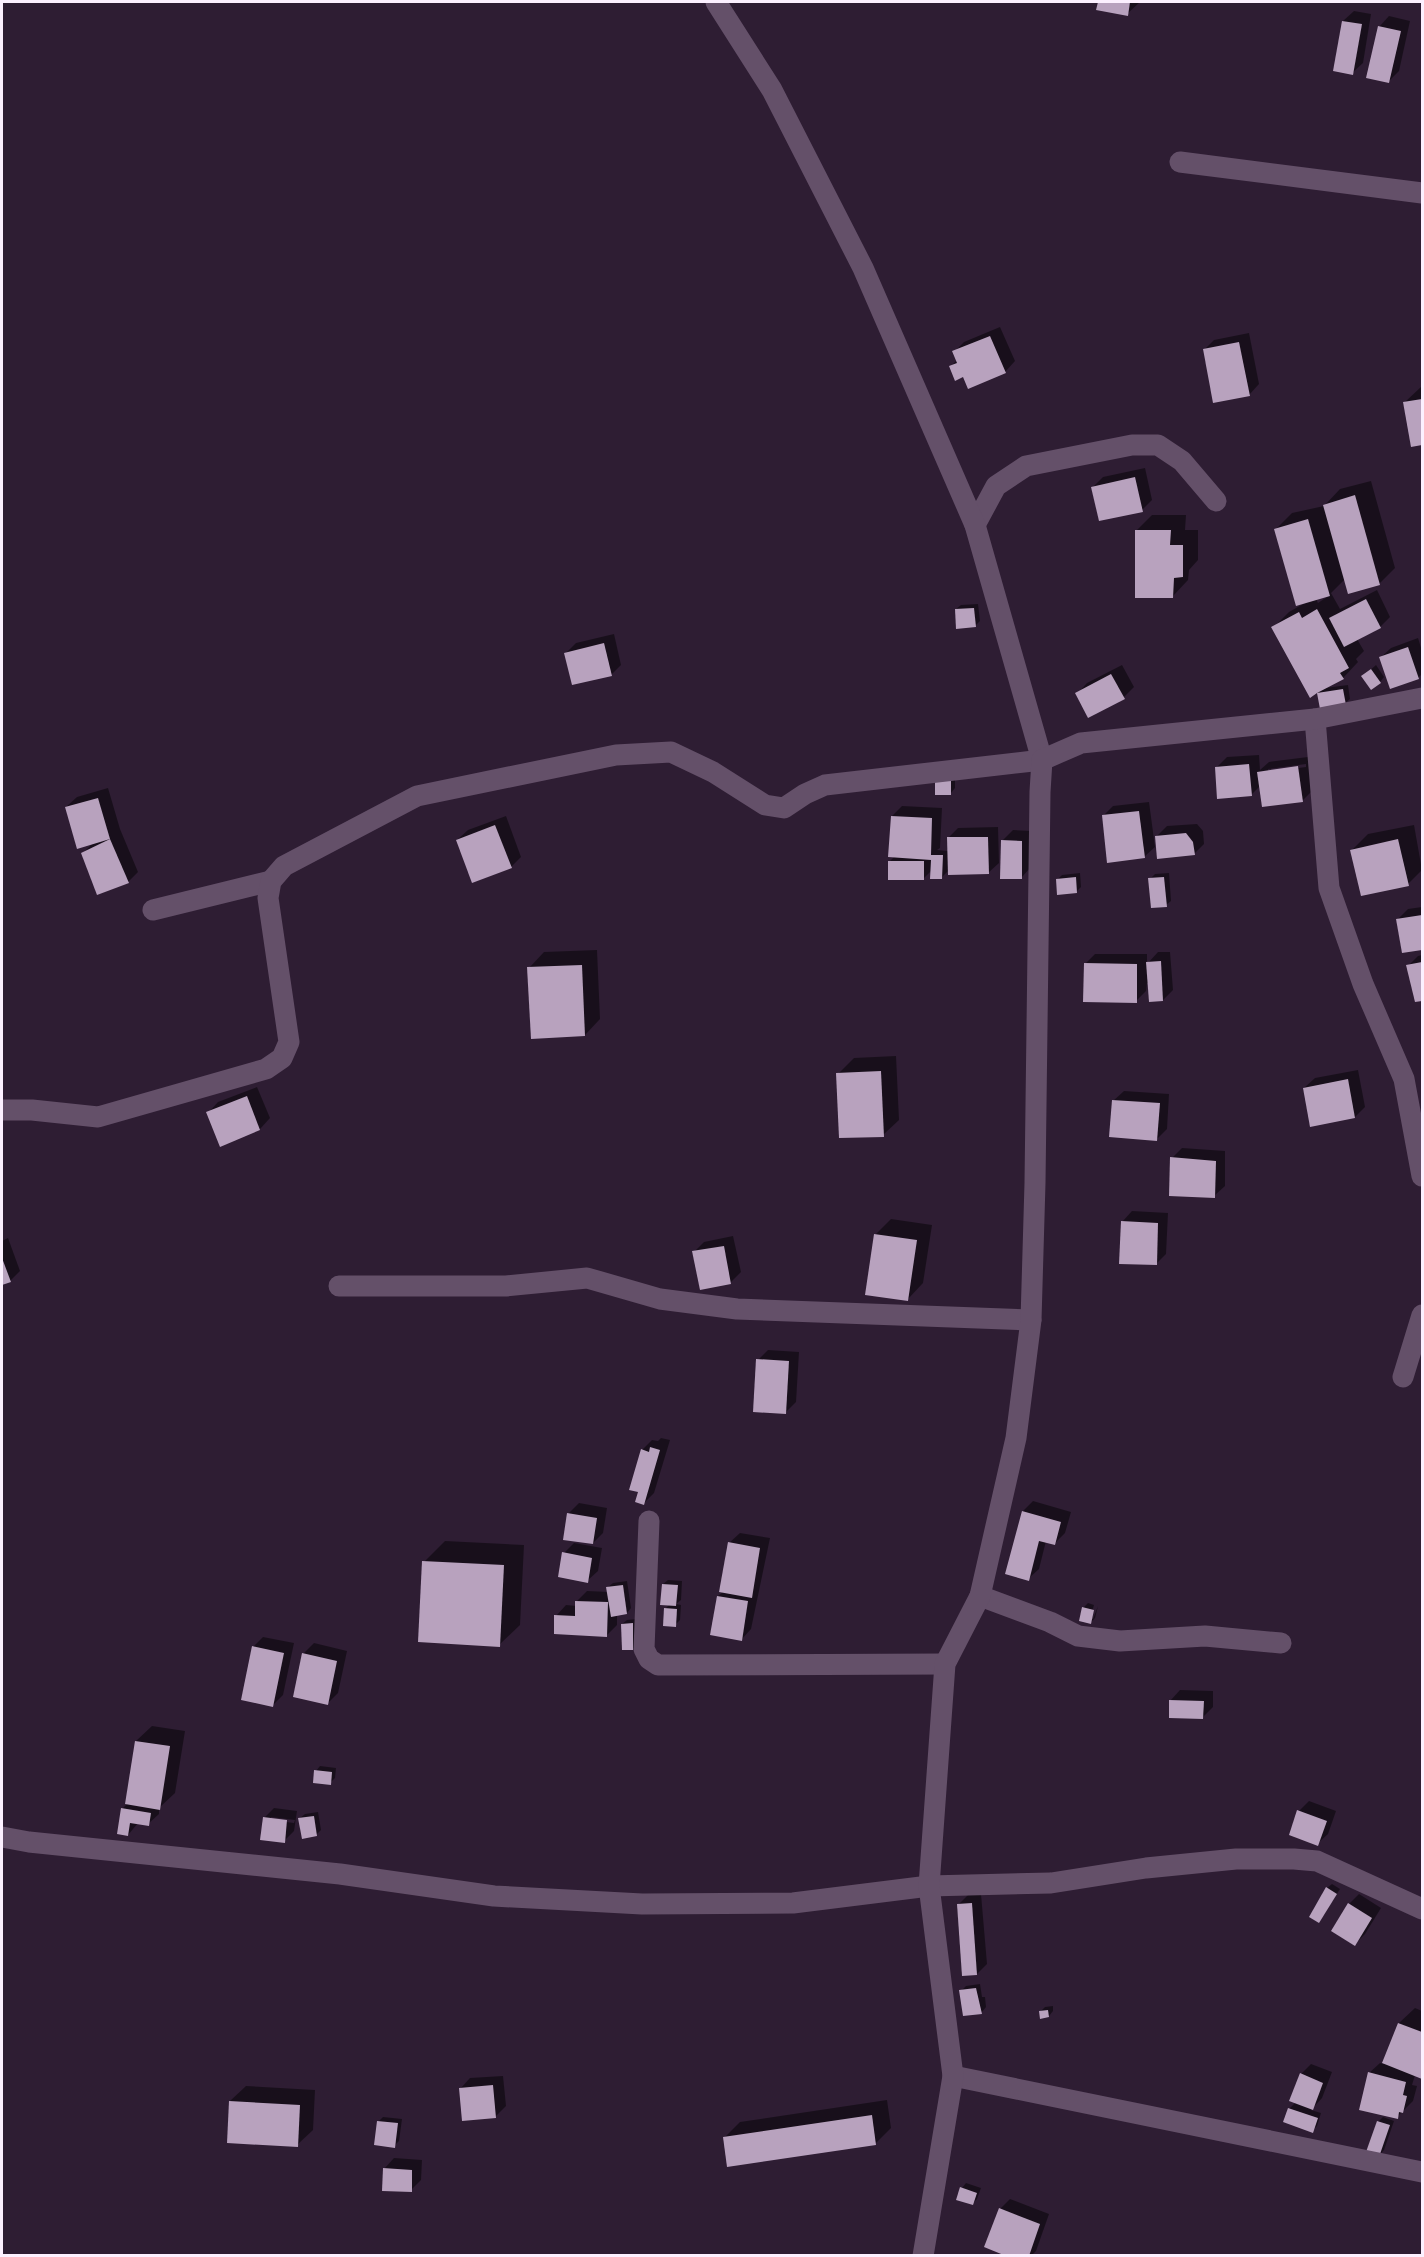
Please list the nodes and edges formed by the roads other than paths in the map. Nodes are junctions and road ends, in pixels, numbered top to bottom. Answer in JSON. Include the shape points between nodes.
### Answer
{"nodes":[{"id":1,"x":716,"y":2,"type":"edge"},
{"id":2,"x":1180,"y":162,"type":"dead end"},
{"id":3,"x":1422,"y":193,"type":"edge"},
{"id":4,"x":1216,"y":501,"type":"dead end"},
{"id":5,"x":975,"y":525,"type":"junction"},
{"id":6,"x":1422,"y":698,"type":"edge"},
{"id":7,"x":1315,"y":719,"type":"junction"},
{"id":8,"x":1042,"y":760,"type":"junction"},
{"id":9,"x":271,"y":881,"type":"junction"},
{"id":10,"x":153,"y":910,"type":"dead end"},
{"id":11,"x":2,"y":1110,"type":"edge"},
{"id":12,"x":1422,"y":1176,"type":"edge"},
{"id":13,"x":339,"y":1286,"type":"dead end"},
{"id":14,"x":1422,"y":1316,"type":"edge"},
{"id":15,"x":1031,"y":1320,"type":"junction"},
{"id":16,"x":1403,"y":1377,"type":"dead end"},
{"id":17,"x":649,"y":1521,"type":"dead end"},
{"id":18,"x":980,"y":1596,"type":"junction"},
{"id":19,"x":1281,"y":1643,"type":"dead end"},
{"id":20,"x":945,"y":1664,"type":"junction"},
{"id":21,"x":2,"y":1837,"type":"edge"},
{"id":22,"x":929,"y":1886,"type":"junction"},
{"id":23,"x":1422,"y":1909,"type":"edge"},
{"id":24,"x":953,"y":2076,"type":"junction"},
{"id":25,"x":1422,"y":2170,"type":"edge"},
{"id":26,"x":923,"y":2256,"type":"edge"}],
"edges":[{"from":1,"to":5,"type":"street","via":[[772,90],[863,268]]},
{"from":2,"to":3,"type":"street"},
{"from":4,"to":5,"type":"street","via":[[1182,460],[1158,445],[1132,445],[1026,466],[996,486]]},
{"from":5,"to":8,"type":"street"},
{"from":6,"to":7,"type":"street"},
{"from":7,"to":8,"type":"street","via":[[1081,743]]},
{"from":7,"to":12,"type":"street","via":[[1329,888],[1363,984],[1404,1079]]},
{"from":8,"to":9,"type":"street","via":[[825,785],[784,808],[765,805],[713,772],[671,752],[616,755],[417,796],[284,866]]},
{"from":8,"to":15,"type":"street"},
{"from":9,"to":10,"type":"street"},
{"from":9,"to":11,"type":"street","via":[[267,898],[289,1042],[282,1058],[266,1069],[98,1117]]},
{"from":13,"to":15,"type":"street","via":[[506,1286],[587,1278],[660,1299],[737,1309]]},
{"from":14,"to":16,"type":"street"},
{"from":15,"to":18,"type":"street","via":[[1016,1438]]},
{"from":17,"to":20,"type":"street","via":[[644,1649],[658,1665]]},
{"from":18,"to":19,"type":"street","via":[[1078,1636],[1120,1641],[1205,1636]]},
{"from":18,"to":20,"type":"street"},
{"from":20,"to":22,"type":"street"},
{"from":21,"to":22,"type":"street","via":[[340,1874],[494,1896],[642,1904],[793,1903]]},
{"from":22,"to":23,"type":"street","via":[[1051,1883],[1214,1861],[1294,1859],[1317,1861]]},
{"from":22,"to":24,"type":"street"},
{"from":24,"to":25,"type":"street"},
{"from":24,"to":26,"type":"street"}]}
